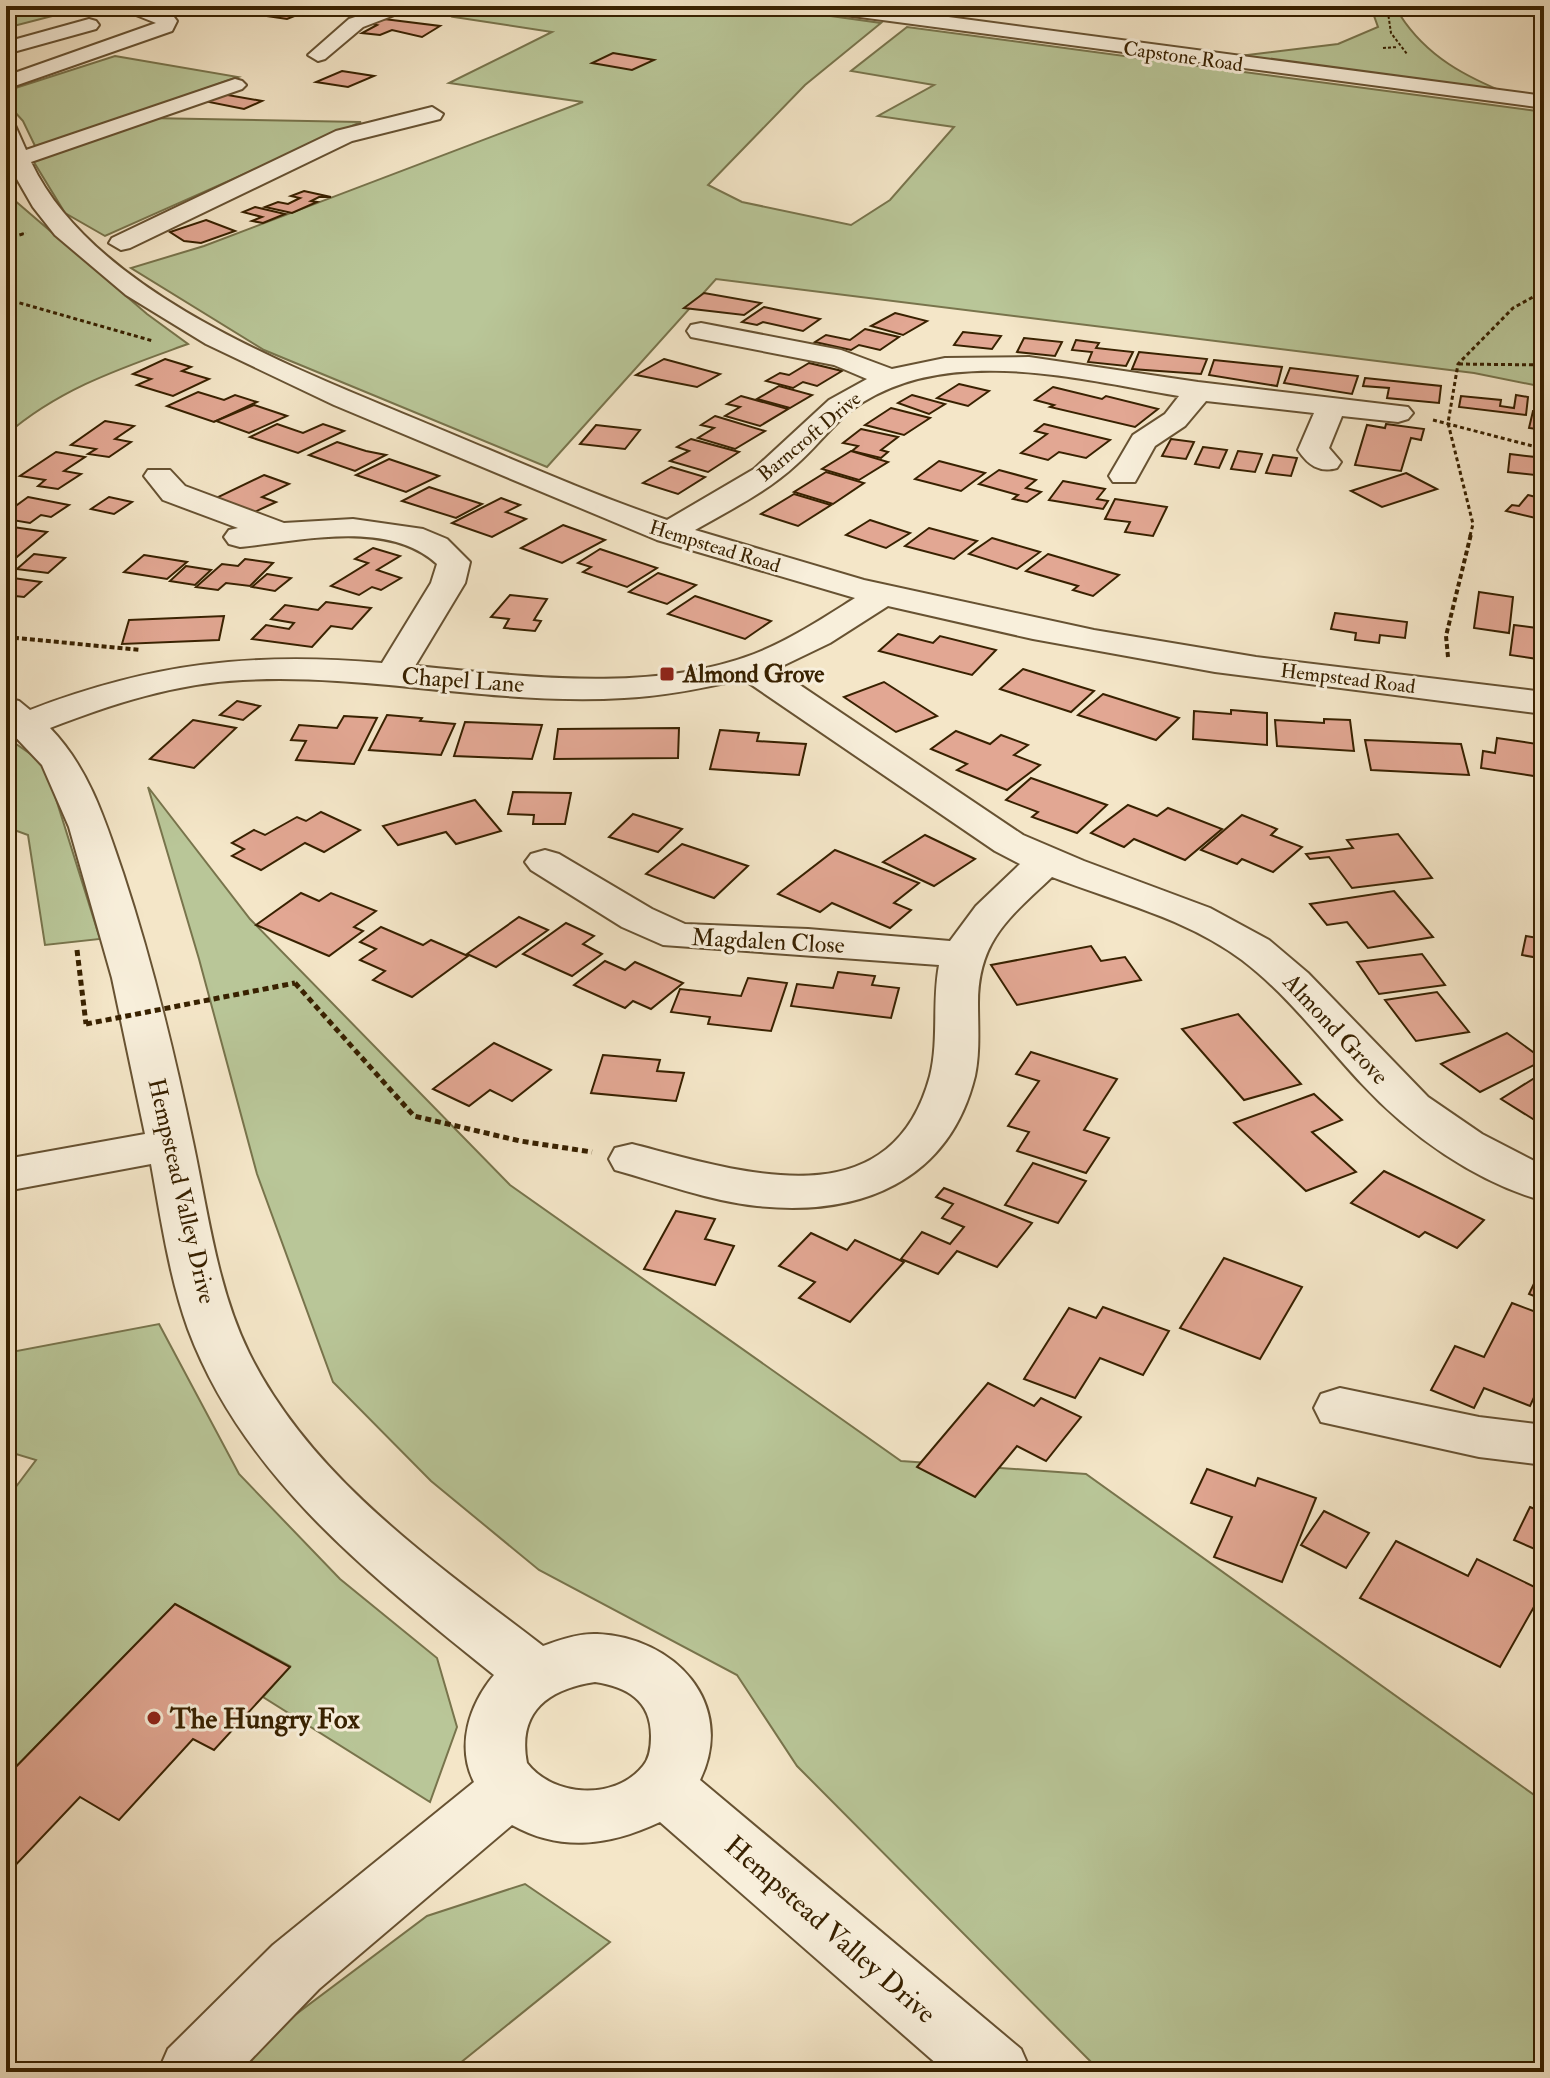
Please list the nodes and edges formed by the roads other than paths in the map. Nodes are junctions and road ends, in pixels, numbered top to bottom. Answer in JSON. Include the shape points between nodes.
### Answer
{"nodes":[{"id":1,"x":408,"y":6,"type":"edge"},
{"id":2,"x":822,"y":6,"type":"edge"},
{"id":3,"x":127,"y":13,"type":"edge"},
{"id":4,"x":6,"y":48,"type":"edge"},
{"id":5,"x":318,"y":55,"type":"dead end"},
{"id":6,"x":6,"y":83,"type":"edge"},
{"id":7,"x":235,"y":85,"type":"dead end"},
{"id":8,"x":1544,"y":102,"type":"edge"},
{"id":9,"x":432,"y":114,"type":"dead end"},
{"id":10,"x":6,"y":128,"type":"edge"},
{"id":11,"x":15,"y":167,"type":"edge"},
{"id":12,"x":281,"y":177,"type":"dead end"},
{"id":13,"x":121,"y":243,"type":"junction"},
{"id":14,"x":86,"y":249,"type":"junction"},
{"id":15,"x":701,"y":331,"type":"dead end"},
{"id":16,"x":891,"y":379,"type":"junction"},
{"id":17,"x":1199,"y":391,"type":"junction"},
{"id":18,"x":1332,"y":406,"type":"junction"},
{"id":19,"x":1398,"y":413,"type":"road end"},
{"id":20,"x":1326,"y":462,"type":"dead end"},
{"id":21,"x":159,"y":476,"type":"dead end"},
{"id":22,"x":1124,"y":476,"type":"dead end"},
{"id":23,"x":668,"y":533,"type":"junction"},
{"id":24,"x":282,"y":534,"type":"junction"},
{"id":25,"x":240,"y":537,"type":"dead end"},
{"id":26,"x":885,"y":593,"type":"junction"},
{"id":27,"x":749,"y":667,"type":"junction"},
{"id":28,"x":392,"y":675,"type":"junction"},
{"id":29,"x":1544,"y":703,"type":"edge"},
{"id":30,"x":17,"y":717,"type":"edge"},
{"id":31,"x":1046,"y":861,"type":"junction"},
{"id":32,"x":545,"y":862,"type":"dead end"},
{"id":33,"x":963,"y":955,"type":"junction"},
{"id":34,"x":171,"y":1145,"type":"junction"},
{"id":35,"x":632,"y":1159,"type":"road end"},
{"id":36,"x":6,"y":1175,"type":"edge"},
{"id":37,"x":1544,"y":1185,"type":"edge"},
{"id":38,"x":1340,"y":1408,"type":"dead end"},
{"id":39,"x":1544,"y":1445,"type":"edge"},
{"id":40,"x":536,"y":1674,"type":"junction"},
{"id":41,"x":664,"y":1787,"type":"junction"},
{"id":42,"x":511,"y":1789,"type":"junction"},
{"id":43,"x":192,"y":2072,"type":"edge"},
{"id":44,"x":997,"y":2072,"type":"edge"}],
"edges":[{"from":1,"to":5,"type":"street","via":[[356,23]]},
{"from":2,"to":8,"type":"street","name":"Capstone Road"},
{"from":3,"to":4,"type":"street"},
{"from":3,"to":6,"type":"street","via":[[155,13],[167,21],[165,27]]},
{"from":7,"to":11,"type":"street"},
{"from":9,"to":13,"type":"street","via":[[344,136]]},
{"from":10,"to":11,"type":"street","name":"Hempstead Road"},
{"from":11,"to":14,"type":"street","name":"Hempstead Road","via":[[62,228]]},
{"from":12,"to":13,"type":"street"},
{"from":13,"to":14,"type":"street"},
{"from":14,"to":23,"type":"street","name":"Hempstead Road","via":[[195,324],[253,356]]},
{"from":15,"to":16,"type":"street","via":[[841,358]]},
{"from":16,"to":17,"type":"street","name":"Barncroft Drive","via":[[978,365],[1034,365]]},
{"from":16,"to":23,"type":"street","name":"Barncroft Drive","via":[[844,402],[775,467]]},
{"from":17,"to":18,"type":"street","name":"Barncroft Drive"},
{"from":17,"to":22,"type":"street","via":[[1175,420],[1143,441]]},
{"from":18,"to":19,"type":"street","name":"Barncroft Drive"},
{"from":18,"to":20,"type":"street","via":[[1313,450]]},
{"from":21,"to":24,"type":"street","via":[[174,493]]},
{"from":23,"to":26,"type":"street","name":"Hempstead Road"},
{"from":24,"to":25,"type":"street"},
{"from":24,"to":28,"type":"street","via":[[348,528],[387,532],[424,540],[447,553],[454,562],[448,583]]},
{"from":26,"to":27,"type":"street","name":"Chapel Lane","via":[[808,642]]},
{"from":26,"to":29,"type":"street","name":"Hempstead Road","via":[[1214,662]]},
{"from":27,"to":28,"type":"street","name":"Chapel Lane","via":[[685,682],[620,687]]},
{"from":27,"to":31,"type":"street","name":"Almond Grove","via":[[976,822]]},
{"from":28,"to":30,"type":"street","name":"Chapel Lane","via":[[297,669],[193,674]]},
{"from":30,"to":34,"type":"street","name":"Hempstead Valley Drive","via":[[74,784],[132,963]]},
{"from":31,"to":33,"type":"street","via":[[983,925]]},
{"from":31,"to":37,"type":"street","name":"Almond Grove","via":[[1184,912],[1253,948],[1311,998],[1425,1119]]},
{"from":32,"to":33,"type":"street","name":"Magdalen Close","via":[[637,918],[678,936]]},
{"from":33,"to":35,"type":"street","via":[[953,1072],[944,1104],[918,1149],[879,1176],[826,1189],[756,1190]]},
{"from":34,"to":36,"type":"street"},
{"from":34,"to":40,"type":"street","name":"Hempstead Valley Drive","via":[[196,1275],[223,1352],[269,1433],[377,1547]]},
{"from":38,"to":39,"type":"street"},
{"from":40,"to":41,"type":"street","via":[[595,1658],[626,1663],[652,1676],[667,1691],[681,1720],[681,1759]]},
{"from":40,"to":42,"type":"street","via":[[501,1712],[494,1747],[499,1771]]},
{"from":41,"to":42,"type":"street","via":[[624,1810],[591,1818],[547,1811]]},
{"from":41,"to":44,"type":"street","name":"Hempstead Valley Drive"},
{"from":42,"to":43,"type":"street","via":[[296,1967]]}]}
